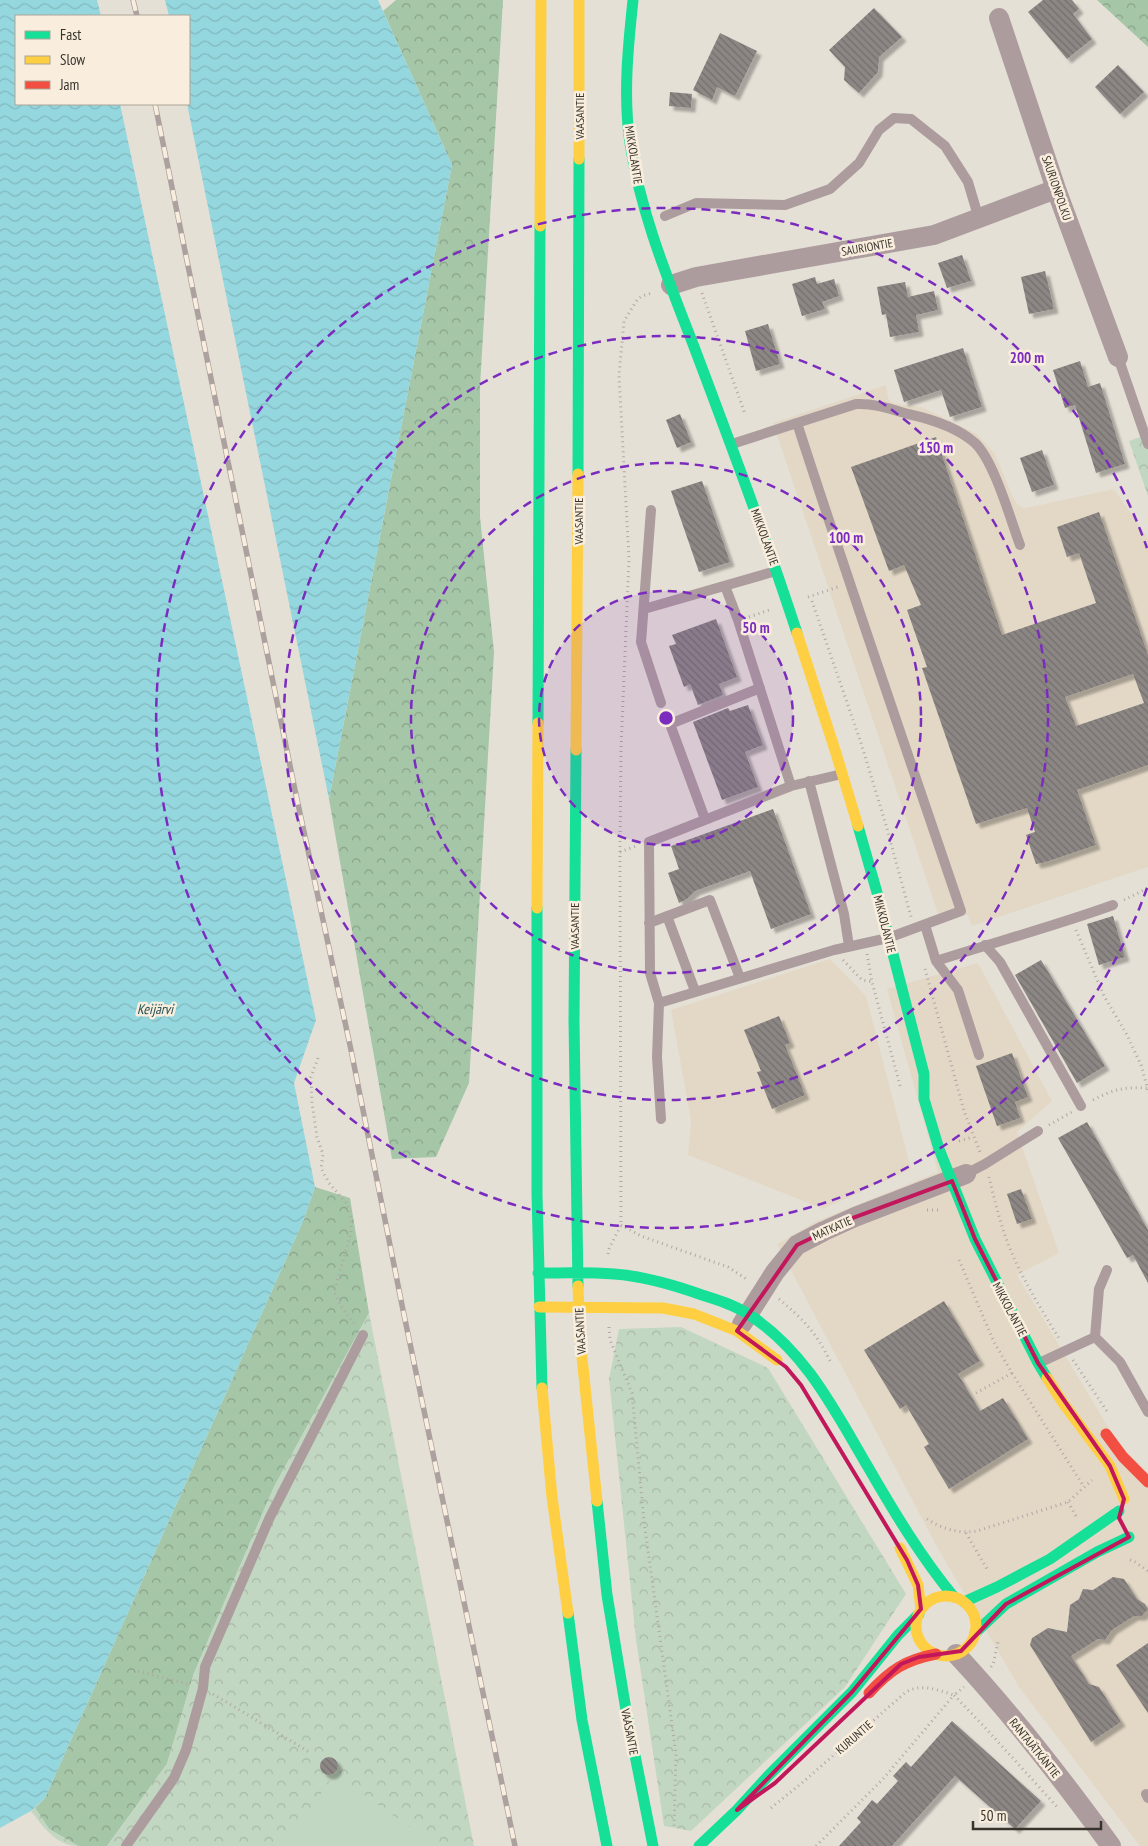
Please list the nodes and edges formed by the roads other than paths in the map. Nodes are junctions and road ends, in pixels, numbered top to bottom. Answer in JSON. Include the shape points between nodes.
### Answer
{"nodes":[{"id":1,"x":541,"y":0,"type":"edge"},
{"id":2,"x":579,"y":0,"type":"edge"},
{"id":3,"x":633,"y":0,"type":"edge"},
{"id":4,"x":999,"y":18,"type":"dead end"},
{"id":5,"x":1056,"y":189,"type":"junction"},
{"id":6,"x":665,"y":216,"type":"dead end"},
{"id":7,"x":979,"y":218,"type":"junction"},
{"id":8,"x":671,"y":285,"type":"junction"},
{"id":9,"x":1118,"y":357,"type":"joint"},
{"id":10,"x":798,"y":423,"type":"junction"},
{"id":11,"x":1148,"y":444,"type":"edge"},
{"id":12,"x":731,"y":445,"type":"junction"},
{"id":13,"x":651,"y":510,"type":"dead end"},
{"id":14,"x":1020,"y":545,"type":"dead end"},
{"id":15,"x":777,"y":571,"type":"junction"},
{"id":16,"x":726,"y":586,"type":"junction"},
{"id":17,"x":644,"y":609,"type":"junction"},
{"id":18,"x":760,"y":688,"type":"junction"},
{"id":19,"x":660,"y":704,"type":"dead end"},
{"id":20,"x":842,"y":774,"type":"junction"},
{"id":21,"x":809,"y":781,"type":"junction"},
{"id":22,"x":791,"y":786,"type":"junction"},
{"id":23,"x":705,"y":819,"type":"junction"},
{"id":24,"x":1113,"y":906,"type":"road end"},
{"id":25,"x":667,"y":916,"type":"junction"},
{"id":26,"x":649,"y":923,"type":"junction"},
{"id":27,"x":925,"y":925,"type":"junction"},
{"id":28,"x":888,"y":938,"type":"junction"},
{"id":29,"x":985,"y":945,"type":"junction"},
{"id":30,"x":849,"y":946,"type":"junction"},
{"id":31,"x":936,"y":961,"type":"junction"},
{"id":32,"x":740,"y":978,"type":"junction"},
{"id":33,"x":695,"y":992,"type":"junction"},
{"id":34,"x":659,"y":1003,"type":"junction"},
{"id":35,"x":978,"y":1055,"type":"dead end"},
{"id":36,"x":924,"y":1074,"type":"junction"},
{"id":37,"x":935,"y":1091,"type":"dead end"},
{"id":38,"x":1081,"y":1106,"type":"dead end"},
{"id":39,"x":661,"y":1119,"type":"dead end"},
{"id":40,"x":1038,"y":1131,"type":"dead end"},
{"id":41,"x":963,"y":1176,"type":"junction"},
{"id":42,"x":1107,"y":1270,"type":"dead end"},
{"id":43,"x":578,"y":1273,"type":"junction"},
{"id":44,"x":538,"y":1274,"type":"junction"},
{"id":45,"x":579,"y":1306,"type":"junction"},
{"id":46,"x":539,"y":1307,"type":"junction"},
{"id":47,"x":748,"y":1314,"type":"junction"},
{"id":48,"x":737,"y":1331,"type":"junction"},
{"id":49,"x":363,"y":1335,"type":"road end"},
{"id":50,"x":1095,"y":1337,"type":"junction"},
{"id":51,"x":1038,"y":1363,"type":"junction"},
{"id":52,"x":786,"y":1367,"type":"dead end"},
{"id":53,"x":1148,"y":1412,"type":"edge"},
{"id":54,"x":1098,"y":1422,"type":"dead end"},
{"id":55,"x":1148,"y":1482,"type":"edge"},
{"id":56,"x":1135,"y":1492,"type":"edge"},
{"id":57,"x":1119,"y":1510,"type":"junction"},
{"id":58,"x":892,"y":1535,"type":"dead end"},
{"id":59,"x":1129,"y":1537,"type":"junction"},
{"id":60,"x":1141,"y":1544,"type":"dead end"},
{"id":61,"x":959,"y":1599,"type":"junction"},
{"id":62,"x":920,"y":1612,"type":"junction"},
{"id":63,"x":975,"y":1633,"type":"junction"},
{"id":64,"x":946,"y":1654,"type":"junction"},
{"id":65,"x":861,"y":1701,"type":"dead end"},
{"id":66,"x":821,"y":1739,"type":"dead end"},
{"id":67,"x":738,"y":1810,"type":"junction"},
{"id":68,"x":701,"y":1844,"type":"edge"},
{"id":69,"x":126,"y":1846,"type":"edge"},
{"id":70,"x":608,"y":1846,"type":"edge"},
{"id":71,"x":653,"y":1846,"type":"edge"},
{"id":72,"x":1111,"y":1846,"type":"edge"}],
"edges":[{"from":1,"to":44,"type":"main road"},
{"from":2,"to":43,"type":"main road","name":"VAASANTIE","via":[[574,1012]]},
{"from":3,"to":8,"type":"main road","name":"MIKKOLANTIE","via":[[627,68],[630,142],[638,184]]},
{"from":4,"to":5,"type":"street","name":"SAURIONPOLKU"},
{"from":5,"to":7,"type":"street","name":"SAURIONTIE"},
{"from":5,"to":9,"type":"street","name":"SAURIONPOLKU"},
{"from":6,"to":7,"type":"lane","via":[[696,203],[785,205],[830,189],[859,163],[879,130],[894,118],[911,119],[945,146],[968,182]]},
{"from":7,"to":8,"type":"street","name":"SAURIONTIE","via":[[934,235],[705,275]]},
{"from":8,"to":12,"type":"main road","name":"MIKKOLANTIE"},
{"from":9,"to":11,"type":"lane"},
{"from":10,"to":12,"type":"lane"},
{"from":10,"to":14,"type":"lane","via":[[856,404],[866,404],[919,416],[956,431],[975,444],[990,467]]},
{"from":10,"to":27,"type":"lane","via":[[849,584],[961,911]]},
{"from":12,"to":15,"type":"main road","name":"MIKKOLANTIE"},
{"from":13,"to":17,"type":"lane"},
{"from":15,"to":16,"type":"lane"},
{"from":15,"to":20,"type":"main road","name":"MIKKOLANTIE"},
{"from":16,"to":17,"type":"lane"},
{"from":16,"to":18,"type":"lane"},
{"from":17,"to":19,"type":"lane","via":[[641,642]]},
{"from":18,"to":22,"type":"lane"},
{"from":18,"to":23,"type":"lane","via":[[670,724]]},
{"from":20,"to":21,"type":"lane"},
{"from":20,"to":28,"type":"main road","name":"MIKKOLANTIE"},
{"from":21,"to":22,"type":"lane"},
{"from":21,"to":30,"type":"lane","via":[[844,914]]},
{"from":22,"to":23,"type":"lane"},
{"from":23,"to":26,"type":"lane","via":[[649,842]]},
{"from":24,"to":29,"type":"lane"},
{"from":25,"to":26,"type":"lane"},
{"from":25,"to":32,"type":"lane","via":[[710,900]]},
{"from":25,"to":33,"type":"lane"},
{"from":26,"to":34,"type":"lane","via":[[650,973]]},
{"from":27,"to":28,"type":"lane"},
{"from":27,"to":31,"type":"lane"},
{"from":28,"to":30,"type":"lane"},
{"from":28,"to":36,"type":"main road","name":"MIKKOLANTIE"},
{"from":29,"to":31,"type":"lane"},
{"from":29,"to":38,"type":"lane","via":[[1000,962]]},
{"from":30,"to":32,"type":"lane"},
{"from":31,"to":35,"type":"lane","via":[[958,990]]},
{"from":32,"to":33,"type":"lane"},
{"from":33,"to":34,"type":"lane"},
{"from":34,"to":39,"type":"lane","via":[[657,1057]]},
{"from":36,"to":37,"type":"main road","name":"MIKKOLANTIE"},
{"from":36,"to":41,"type":"main road","name":"MIKKOLANTIE","via":[[924,1099],[939,1149]]},
{"from":40,"to":41,"type":"lane"},
{"from":41,"to":47,"type":"street","name":"MATKATIE","via":[[856,1217],[797,1245]]},
{"from":41,"to":51,"type":"main road","name":"MIKKOLANTIE","via":[[974,1239]]},
{"from":42,"to":50,"type":"lane","via":[[1099,1289]]},
{"from":43,"to":44,"type":"main road"},
{"from":43,"to":45,"type":"main road","name":"VAASANTIE"},
{"from":43,"to":47,"type":"main road","via":[[670,1284],[729,1304]]},
{"from":44,"to":46,"type":"main road"},
{"from":45,"to":46,"type":"main road"},
{"from":45,"to":48,"type":"main road","via":[[663,1308],[694,1314]]},
{"from":45,"to":71,"type":"main road","name":"VAASANTIE","via":[[607,1595]]},
{"from":46,"to":70,"type":"main road","via":[[542,1395],[552,1497],[582,1720]]},
{"from":47,"to":48,"type":"street","name":"MATKATIE"},
{"from":47,"to":61,"type":"main road","via":[[782,1340],[805,1366],[895,1513],[936,1575]]},
{"from":48,"to":52,"type":"main road"},
{"from":49,"to":69,"type":"lane","via":[[270,1517],[205,1667],[186,1750],[174,1778]]},
{"from":50,"to":51,"type":"lane"},
{"from":50,"to":53,"type":"lane","via":[[1120,1362]]},
{"from":51,"to":56,"type":"main road","name":"MIKKOLANTIE","via":[[1110,1466]]},
{"from":54,"to":55,"type":"main road","via":[[1123,1457]]},
{"from":56,"to":57,"type":"main road"},
{"from":57,"to":59,"type":"main road","via":[[1121,1525]]},
{"from":57,"to":61,"type":"main road","via":[[1050,1559],[998,1587]]},
{"from":58,"to":62,"type":"main road","via":[[918,1585]]},
{"from":59,"to":60,"type":"main road"},
{"from":59,"to":63,"type":"main road","via":[[1006,1604]]},
{"from":61,"to":62,"type":"main road","via":[[935,1598],[927,1602]]},
{"from":61,"to":63,"type":"main road","via":[[974,1616]]},
{"from":62,"to":64,"type":"main road","via":[[916,1624],[920,1640],[927,1649]]},
{"from":62,"to":67,"type":"main road","name":"KURUNTIE","via":[[852,1692]]},
{"from":63,"to":64,"type":"main road","via":[[970,1643]]},
{"from":64,"to":65,"type":"main road","name":"KURUNTIE","via":[[919,1657],[901,1664]]},
{"from":64,"to":72,"type":"street","name":"RANTAJÄTKÄNTIE","via":[[986,1671]]},
{"from":66,"to":67,"type":"main road","name":"KURUNTIE","via":[[775,1783]]},
{"from":67,"to":68,"type":"main road","name":"KURUNTIE"}]}
